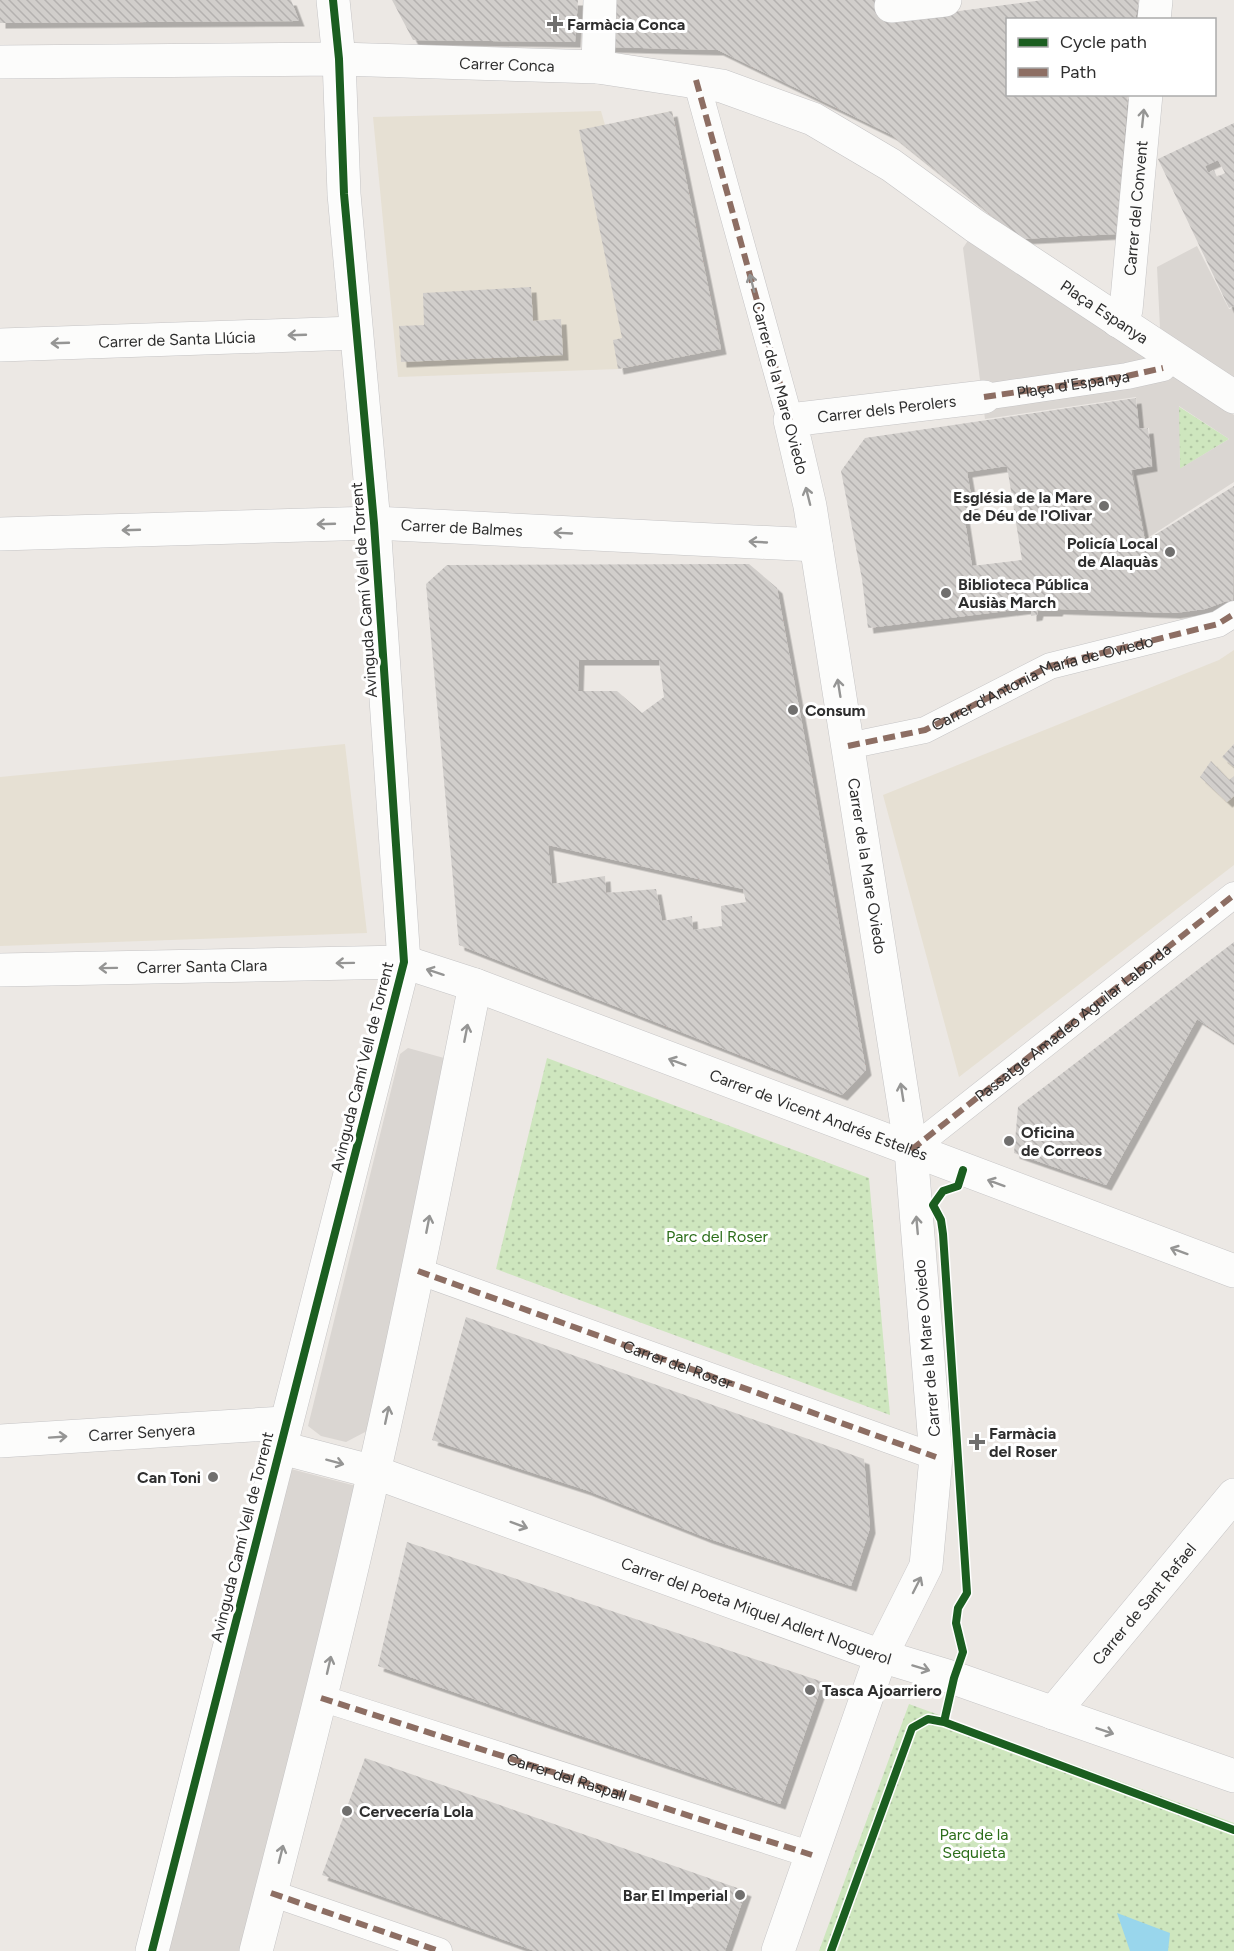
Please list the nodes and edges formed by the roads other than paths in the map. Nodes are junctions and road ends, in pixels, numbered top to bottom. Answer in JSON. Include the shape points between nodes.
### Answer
{"nodes":[{"id":1,"x":333,"y":0,"type":"edge"},
{"id":2,"x":600,"y":0,"type":"edge"},
{"id":3,"x":945,"y":0,"type":"edge"},
{"id":4,"x":1156,"y":0,"type":"edge"},
{"id":5,"x":891,"y":6,"type":"dead end"},
{"id":6,"x":1154,"y":18,"type":"edge"},
{"id":7,"x":339,"y":59,"type":"junction"},
{"id":8,"x":0,"y":62,"type":"edge"},
{"id":9,"x":598,"y":67,"type":"junction"},
{"id":10,"x":696,"y":80,"type":"junction"},
{"id":11,"x":1146,"y":96,"type":"edge"},
{"id":12,"x":975,"y":226,"type":"joint"},
{"id":13,"x":1118,"y":321,"type":"junction"},
{"id":14,"x":355,"y":333,"type":"junction"},
{"id":15,"x":0,"y":345,"type":"edge"},
{"id":16,"x":1163,"y":368,"type":"dead end"},
{"id":17,"x":984,"y":397,"type":"joint"},
{"id":18,"x":1234,"y":397,"type":"edge"},
{"id":19,"x":790,"y":420,"type":"junction"},
{"id":20,"x":374,"y":523,"type":"junction"},
{"id":21,"x":0,"y":534,"type":"edge"},
{"id":22,"x":816,"y":545,"type":"junction"},
{"id":23,"x":1234,"y":614,"type":"edge"},
{"id":24,"x":848,"y":746,"type":"junction"},
{"id":25,"x":1234,"y":895,"type":"edge"},
{"id":26,"x":404,"y":962,"type":"junction"},
{"id":27,"x":0,"y":970,"type":"edge"},
{"id":28,"x":475,"y":985,"type":"junction"},
{"id":29,"x":911,"y":1150,"type":"junction"},
{"id":30,"x":418,"y":1271,"type":"junction"},
{"id":31,"x":1234,"y":1271,"type":"edge"},
{"id":32,"x":281,"y":1435,"type":"junction"},
{"id":33,"x":0,"y":1441,"type":"edge"},
{"id":34,"x":936,"y":1457,"type":"junction"},
{"id":35,"x":375,"y":1472,"type":"junction"},
{"id":36,"x":1234,"y":1495,"type":"edge"},
{"id":37,"x":881,"y":1656,"type":"junction"},
{"id":38,"x":321,"y":1698,"type":"junction"},
{"id":39,"x":1053,"y":1713,"type":"junction"},
{"id":40,"x":1234,"y":1776,"type":"edge"},
{"id":41,"x":812,"y":1855,"type":"junction"},
{"id":42,"x":271,"y":1893,"type":"junction"},
{"id":43,"x":152,"y":1951,"type":"edge"},
{"id":44,"x":256,"y":1951,"type":"edge"},
{"id":45,"x":438,"y":1951,"type":"edge"},
{"id":46,"x":778,"y":1951,"type":"edge"}],
"edges":[{"from":1,"to":7,"type":"street","name":"Avinguda Camí Vell de Torrent"},
{"from":2,"to":9,"type":"street"},
{"from":3,"to":5,"type":"street"},
{"from":4,"to":6,"type":"street"},
{"from":7,"to":8,"type":"street","name":"Carrer Conca"},
{"from":7,"to":9,"type":"street","name":"Carrer Conca"},
{"from":7,"to":14,"type":"street","name":"Avinguda Camí Vell de Torrent"},
{"from":9,"to":10,"type":"street","name":"Carrer Conca"},
{"from":10,"to":12,"type":"street","name":"Carrer Conca","via":[[754,95],[813,119],[891,165]]},
{"from":19,"to":10,"type":"street","name":"Carrer de la Mare Oviedo","one_way":true},
{"from":13,"to":11,"type":"street","name":"Carrer del Convent","one_way":true,"via":[[1126,310]]},
{"from":12,"to":13,"type":"street","name":"Plaça Espanya"},
{"from":13,"to":18,"type":"street","name":"Plaça Espanya"},
{"from":14,"to":15,"type":"street","name":"Carrer de Santa Llúcia","one_way":true},
{"from":14,"to":20,"type":"street","name":"Avinguda Camí Vell de Torrent"},
{"from":16,"to":17,"type":"street","name":"Plaça d'Espanya"},
{"from":17,"to":19,"type":"street","name":"Carrer dels Perolers"},
{"from":22,"to":19,"type":"street","name":"Carrer de la Mare Oviedo","one_way":true},
{"from":20,"to":21,"type":"street","name":"Carrer de Balmes","one_way":true},
{"from":22,"to":20,"type":"street","name":"Carrer de Balmes","one_way":true},
{"from":20,"to":26,"type":"street","name":"Avinguda Camí Vell de Torrent"},
{"from":24,"to":22,"type":"street","name":"Carrer de la Mare Oviedo","one_way":true},
{"from":23,"to":24,"type":"street","name":"Carrer d'Antonia María de Oviedo","via":[[1218,624],[1050,666],[925,730]]},
{"from":29,"to":24,"type":"street","name":"Carrer de la Mare Oviedo","one_way":true},
{"from":25,"to":29,"type":"street","name":"Passatge Amadeo Aguilar Laborda"},
{"from":26,"to":27,"type":"street","name":"Carrer Santa Clara","one_way":true},
{"from":28,"to":26,"type":"street","name":"Carrer de Vicent Andrés Estellés","one_way":true},
{"from":26,"to":32,"type":"street","name":"Avinguda Camí Vell de Torrent"},
{"from":29,"to":28,"type":"street","name":"Carrer de Vicent Andrés Estellés","one_way":true},
{"from":30,"to":28,"type":"street","one_way":true},
{"from":31,"to":29,"type":"street","name":"Carrer de Vicent Andrés Estellés","one_way":true},
{"from":34,"to":29,"type":"street","name":"Carrer de la Mare Oviedo","one_way":true},
{"from":30,"to":34,"type":"street","name":"Carrer del Roser"},
{"from":35,"to":30,"type":"street","one_way":true},
{"from":33,"to":32,"type":"street","name":"Carrer Senyera","one_way":true},
{"from":32,"to":35,"type":"street","name":"Carrer del Poeta Miquel Adlert Noguerol","one_way":true},
{"from":32,"to":43,"type":"street","name":"Avinguda Camí Vell de Torrent"},
{"from":37,"to":34,"type":"street","name":"Carrer de la Mare Oviedo","one_way":true,"via":[[926,1566]]},
{"from":35,"to":37,"type":"street","name":"Carrer del Poeta Miquel Adlert Noguerol","one_way":true},
{"from":38,"to":35,"type":"street","one_way":true},
{"from":36,"to":39,"type":"street","name":"Carrer de Sant Rafael"},
{"from":37,"to":39,"type":"street","name":"Carrer del Poeta Miquel Adlert Noguerol","one_way":true},
{"from":37,"to":41,"type":"street","name":"Carrer de la Mare Oviedo"},
{"from":38,"to":41,"type":"street","name":"Carrer del Raspall"},
{"from":42,"to":38,"type":"street","one_way":true},
{"from":39,"to":40,"type":"street","name":"Carrer del Poeta Miquel Adlert Noguerol","one_way":true},
{"from":41,"to":46,"type":"street","name":"Carrer de la Mare Oviedo"},
{"from":42,"to":44,"type":"street"},
{"from":42,"to":45,"type":"street"}]}
